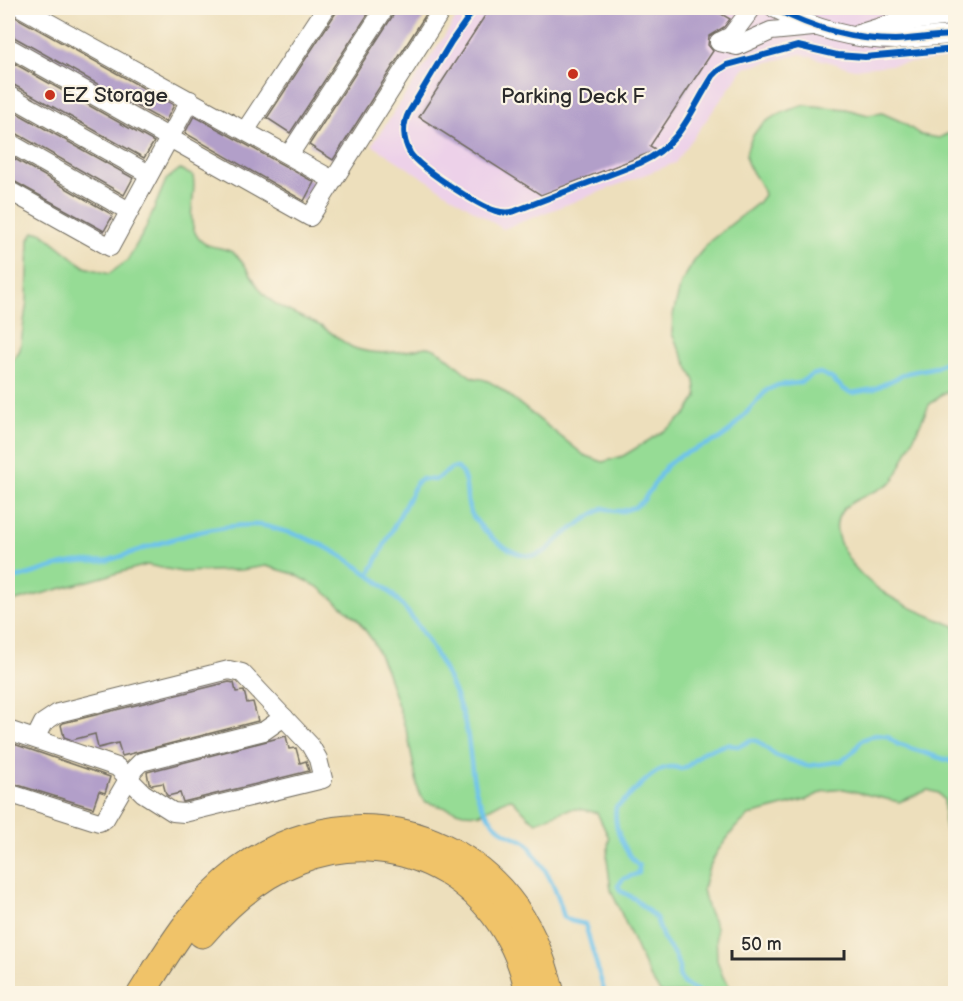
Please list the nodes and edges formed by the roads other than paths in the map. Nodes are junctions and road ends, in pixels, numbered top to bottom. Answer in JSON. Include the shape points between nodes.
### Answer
{"nodes":[{"id":1,"x":22,"y":8,"type":"edge"},
{"id":2,"x":326,"y":8,"type":"edge"},
{"id":3,"x":385,"y":8,"type":"edge"},
{"id":4,"x":443,"y":8,"type":"edge"},
{"id":5,"x":752,"y":8,"type":"edge"},
{"id":6,"x":774,"y":8,"type":"edge"},
{"id":7,"x":956,"y":15,"type":"edge"},
{"id":8,"x":814,"y":27,"type":"junction"},
{"id":9,"x":853,"y":35,"type":"junction"},
{"id":10,"x":956,"y":35,"type":"edge"},
{"id":11,"x":8,"y":47,"type":"edge"},
{"id":12,"x":8,"y":95,"type":"edge"},
{"id":13,"x":189,"y":100,"type":"junction"},
{"id":14,"x":245,"y":131,"type":"junction"},
{"id":15,"x":169,"y":138,"type":"junction"},
{"id":16,"x":8,"y":142,"type":"edge"},
{"id":17,"x":289,"y":155,"type":"junction"},
{"id":18,"x":149,"y":174,"type":"junction"},
{"id":19,"x":333,"y":180,"type":"junction"},
{"id":20,"x":8,"y":190,"type":"edge"},
{"id":21,"x":129,"y":211,"type":"junction"},
{"id":22,"x":284,"y":717,"type":"junction"},
{"id":23,"x":8,"y":730,"type":"edge"},
{"id":24,"x":35,"y":739,"type":"junction"},
{"id":25,"x":129,"y":778,"type":"junction"},
{"id":26,"x":8,"y":793,"type":"edge"},
{"id":27,"x":141,"y":993,"type":"edge"},
{"id":28,"x":160,"y":993,"type":"edge"},
{"id":29,"x":529,"y":993,"type":"edge"},
{"id":30,"x":551,"y":993,"type":"edge"}],
"edges":[{"from":1,"to":13,"type":"street"},
{"from":2,"to":14,"type":"street"},
{"from":3,"to":17,"type":"street"},
{"from":4,"to":19,"type":"street"},
{"from":5,"to":8,"type":"street","via":[[731,36],[719,42],[737,46],[771,31]]},
{"from":6,"to":8,"type":"street"},
{"from":7,"to":9,"type":"street","via":[[890,24]]},
{"from":8,"to":9,"type":"street"},
{"from":9,"to":10,"type":"street","via":[[885,40]]},
{"from":11,"to":15,"type":"street"},
{"from":12,"to":18,"type":"street"},
{"from":13,"to":14,"type":"street"},
{"from":13,"to":15,"type":"street"},
{"from":14,"to":17,"type":"street"},
{"from":15,"to":18,"type":"street"},
{"from":15,"to":19,"type":"street","via":[[310,216]]},
{"from":16,"to":21,"type":"street"},
{"from":17,"to":19,"type":"street"},
{"from":18,"to":21,"type":"street"},
{"from":20,"to":21,"type":"street","via":[[110,247]]},
{"from":22,"to":24,"type":"street","via":[[242,673],[232,670],[58,713],[43,723]]},
{"from":22,"to":25,"type":"street","via":[[264,731],[141,762]]},
{"from":22,"to":25,"type":"street","via":[[313,749],[323,779],[180,814],[143,793]]},
{"from":23,"to":24,"type":"street"},
{"from":24,"to":25,"type":"street","via":[[114,765]]},
{"from":25,"to":26,"type":"street","via":[[105,819],[99,822]]},
{"from":27,"to":30,"type":"highway","via":[[187,923],[240,870],[294,840],[361,828],[423,839],[457,854],[483,873],[508,899],[527,928]]},
{"from":28,"to":29,"type":"highway","via":[[202,934],[252,886],[307,857],[361,848],[417,857],[471,888],[493,911],[510,938],[524,969]]}]}
